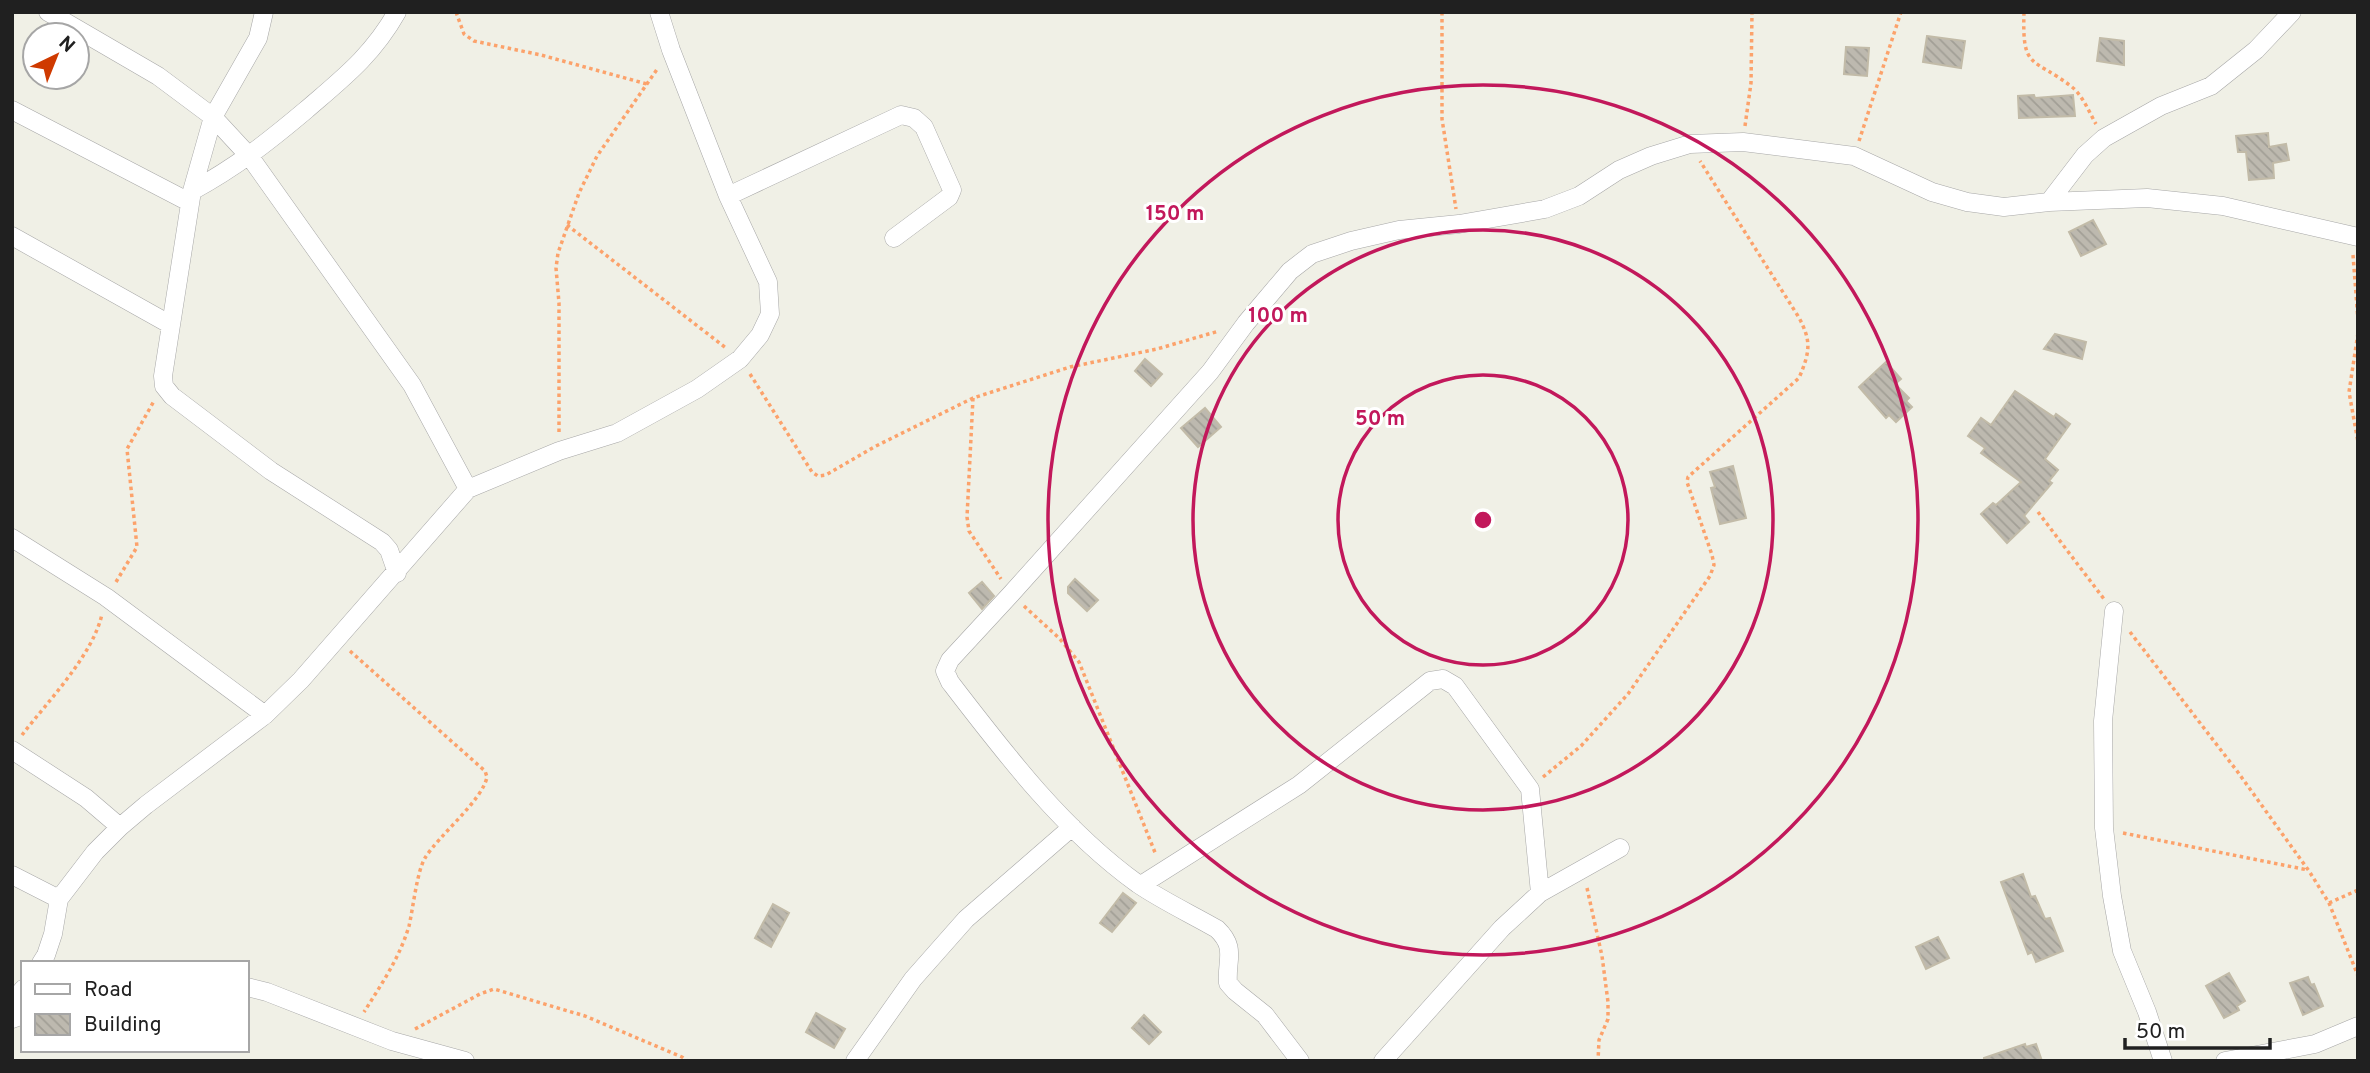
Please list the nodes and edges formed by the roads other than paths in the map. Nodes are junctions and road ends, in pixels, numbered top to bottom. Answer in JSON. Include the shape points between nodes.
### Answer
{"nodes":[{"id":1,"x":48,"y":12,"type":"edge"},
{"id":2,"x":264,"y":12,"type":"edge"},
{"id":3,"x":397,"y":12,"type":"edge"},
{"id":4,"x":659,"y":12,"type":"edge"},
{"id":5,"x":2292,"y":12,"type":"edge"},
{"id":6,"x":12,"y":110,"type":"edge"},
{"id":7,"x":213,"y":117,"type":"junction"},
{"id":8,"x":250,"y":157,"type":"junction"},
{"id":9,"x":728,"y":196,"type":"junction"},
{"id":10,"x":191,"y":197,"type":"junction"},
{"id":11,"x":2049,"y":202,"type":"junction"},
{"id":12,"x":12,"y":236,"type":"edge"},
{"id":13,"x":2355,"y":236,"type":"edge"},
{"id":14,"x":894,"y":238,"type":"dead end"},
{"id":15,"x":171,"y":325,"type":"junction"},
{"id":16,"x":468,"y":489,"type":"junction"},
{"id":17,"x":12,"y":538,"type":"edge"},
{"id":18,"x":397,"y":573,"type":"junction"},
{"id":19,"x":2113,"y":611,"type":"road end"},
{"id":20,"x":265,"y":715,"type":"junction"},
{"id":21,"x":16,"y":744,"type":"edge"},
{"id":22,"x":1072,"y":827,"type":"junction"},
{"id":23,"x":120,"y":828,"type":"junction"},
{"id":24,"x":1620,"y":848,"type":"dead end"},
{"id":25,"x":12,"y":875,"type":"edge"},
{"id":26,"x":1140,"y":885,"type":"junction"},
{"id":27,"x":1540,"y":893,"type":"junction"},
{"id":28,"x":59,"y":899,"type":"junction"},
{"id":29,"x":42,"y":961,"type":"edge"},
{"id":30,"x":248,"y":987,"type":"edge"},
{"id":31,"x":2358,"y":1026,"type":"edge"},
{"id":32,"x":465,"y":1061,"type":"edge"},
{"id":33,"x":855,"y":1061,"type":"edge"},
{"id":34,"x":1300,"y":1061,"type":"edge"},
{"id":35,"x":1383,"y":1061,"type":"edge"},
{"id":36,"x":2163,"y":1061,"type":"edge"},
{"id":37,"x":2225,"y":1061,"type":"edge"}],
"edges":[{"from":1,"to":7,"type":"street","via":[[158,76]]},
{"from":2,"to":7,"type":"street","via":[[258,38]]},
{"from":3,"to":8,"type":"street","via":[[362,62]]},
{"from":4,"to":9,"type":"street"},
{"from":5,"to":11,"type":"street","via":[[2256,50],[2211,86],[2161,106],[2104,138]]},
{"from":6,"to":10,"type":"street"},
{"from":7,"to":8,"type":"street"},
{"from":7,"to":10,"type":"street"},
{"from":8,"to":10,"type":"street"},
{"from":8,"to":16,"type":"street","via":[[412,385]]},
{"from":9,"to":14,"type":"street","via":[[901,115],[914,118],[923,127],[952,190]]},
{"from":9,"to":16,"type":"street","via":[[768,282],[770,314],[740,359],[617,433],[559,451]]},
{"from":10,"to":15,"type":"street"},
{"from":11,"to":13,"type":"street","via":[[2147,198],[2223,206]]},
{"from":11,"to":22,"type":"street","via":[[2004,207],[1967,202],[1854,156],[1743,142],[1690,144],[1619,170],[1579,196],[1545,209],[1399,230],[1312,254],[1290,271],[1210,372],[950,660],[945,671],[1021,774]]},
{"from":12,"to":15,"type":"street"},
{"from":15,"to":18,"type":"street","via":[[163,376],[172,396],[271,471],[383,542]]},
{"from":16,"to":18,"type":"street"},
{"from":17,"to":20,"type":"street","via":[[106,597]]},
{"from":18,"to":20,"type":"street"},
{"from":19,"to":36,"type":"street","via":[[2103,721],[2104,828],[2122,951]]},
{"from":20,"to":23,"type":"street"},
{"from":21,"to":23,"type":"street"},
{"from":22,"to":26,"type":"street"},
{"from":22,"to":33,"type":"street","via":[[966,919],[912,979]]},
{"from":23,"to":28,"type":"street"},
{"from":24,"to":27,"type":"street"},
{"from":25,"to":28,"type":"street"},
{"from":26,"to":27,"type":"street","via":[[1299,785],[1430,681],[1443,679],[1455,686],[1530,789]]},
{"from":26,"to":34,"type":"street","via":[[1225,937],[1230,947],[1228,984],[1265,1015]]},
{"from":27,"to":35,"type":"street","via":[[1502,928]]},
{"from":28,"to":29,"type":"street"},
{"from":30,"to":32,"type":"street","via":[[393,1041]]},
{"from":31,"to":37,"type":"street","via":[[2315,1044]]}]}
